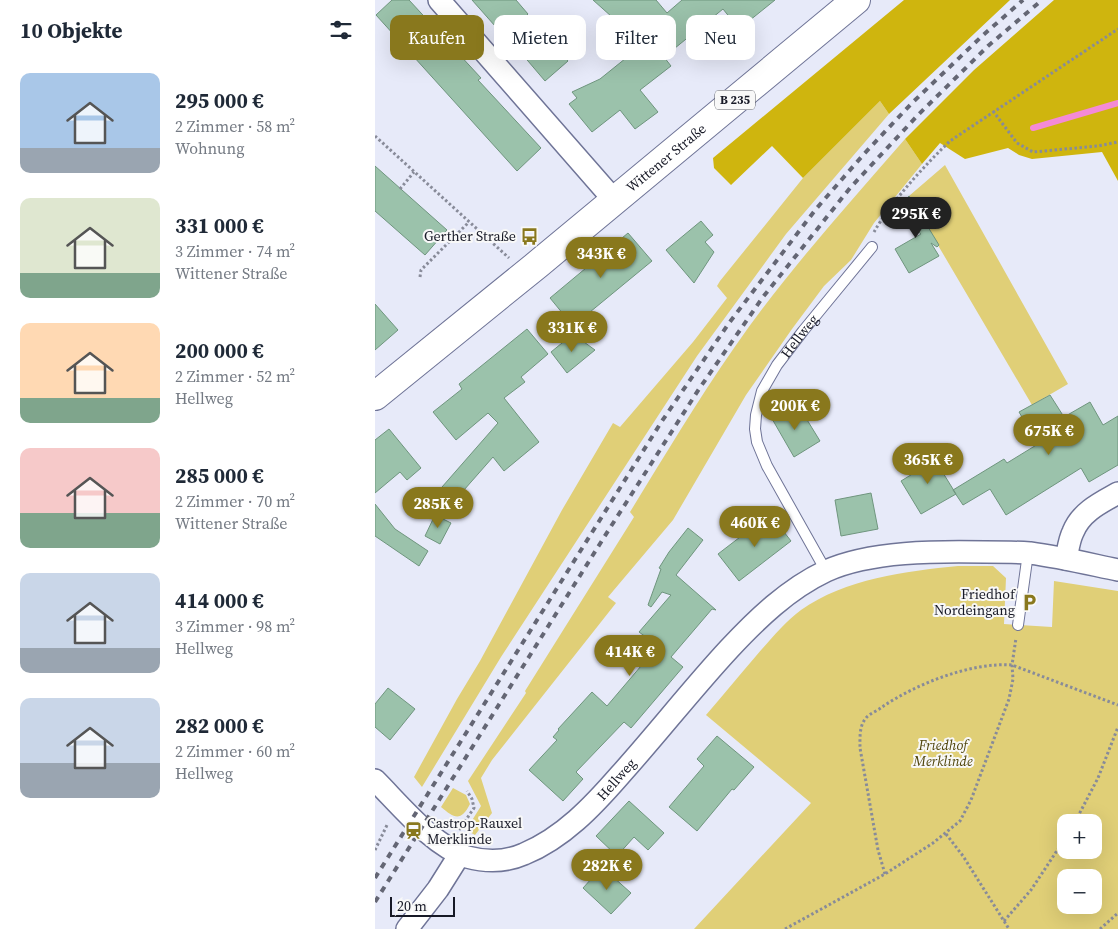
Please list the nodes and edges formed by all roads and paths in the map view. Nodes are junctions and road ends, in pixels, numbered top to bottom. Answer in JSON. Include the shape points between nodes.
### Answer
{"nodes":[{"id":1,"x":439,"y":0,"type":"edge"},
{"id":2,"x":856,"y":0,"type":"edge"},
{"id":3,"x":1118,"y":28,"type":"edge"},
{"id":4,"x":993,"y":111,"type":"junction"},
{"id":5,"x":375,"y":136,"type":"edge"},
{"id":6,"x":1118,"y":142,"type":"edge"},
{"id":7,"x":414,"y":172,"type":"junction"},
{"id":8,"x":400,"y":189,"type":"dead end"},
{"id":9,"x":614,"y":200,"type":"junction"},
{"id":10,"x":469,"y":222,"type":"junction"},
{"id":11,"x":872,"y":247,"type":"joint"},
{"id":12,"x":526,"y":274,"type":"junction"},
{"id":13,"x":420,"y":277,"type":"dead end"},
{"id":14,"x":375,"y":396,"type":"edge"},
{"id":15,"x":1118,"y":493,"type":"edge"},
{"id":16,"x":1028,"y":553,"type":"junction"},
{"id":17,"x":1066,"y":559,"type":"junction"},
{"id":18,"x":1118,"y":570,"type":"edge"},
{"id":19,"x":826,"y":571,"type":"junction"},
{"id":20,"x":1018,"y":625,"type":"joint"},
{"id":21,"x":1012,"y":665,"type":"junction"},
{"id":22,"x":1118,"y":705,"type":"edge"},
{"id":23,"x":1118,"y":727,"type":"edge"},
{"id":24,"x":375,"y":780,"type":"edge"},
{"id":25,"x":467,"y":791,"type":"dead end"},
{"id":26,"x":401,"y":806,"type":"junction"},
{"id":27,"x":1079,"y":814,"type":"edge"},
{"id":28,"x":946,"y":834,"type":"junction"},
{"id":29,"x":375,"y":850,"type":"edge"},
{"id":30,"x":453,"y":850,"type":"junction"},
{"id":31,"x":1057,"y":851,"type":"edge"},
{"id":32,"x":885,"y":874,"type":"junction"},
{"id":33,"x":1118,"y":914,"type":"edge"},
{"id":34,"x":1005,"y":921,"type":"junction"},
{"id":35,"x":407,"y":929,"type":"edge"},
{"id":36,"x":785,"y":929,"type":"edge"},
{"id":37,"x":1009,"y":929,"type":"edge"},
{"id":38,"x":1100,"y":929,"type":"edge"}],
"edges":[{"from":1,"to":9,"type":"street","name":"Wittener Straße"},
{"from":2,"to":9,"type":"main road","name":"Wittener Straße","number":"B 235"},
{"from":3,"to":4,"type":"path"},
{"from":4,"to":6,"type":"path","via":[[1017,143],[1033,152]]},
{"from":4,"to":11,"type":"path","via":[[931,159],[879,224],[871,237]]},
{"from":5,"to":7,"type":"path"},
{"from":7,"to":8,"type":"path"},
{"from":7,"to":10,"type":"path"},
{"from":9,"to":12,"type":"main road","name":"Wittener Straße","number":"B 235"},
{"from":10,"to":12,"type":"path"},
{"from":10,"to":13,"type":"path","via":[[421,270]]},
{"from":11,"to":19,"type":"lane","name":"Hellweg","via":[[777,365],[762,391],[755,415],[757,442],[767,466]]},
{"from":12,"to":14,"type":"main road","name":"Wittener Straße","number":"B 235"},
{"from":15,"to":17,"type":"street","via":[[1081,518],[1072,532]]},
{"from":16,"to":17,"type":"street","name":"Hellweg"},
{"from":16,"to":19,"type":"street","name":"Hellweg","via":[[930,551],[860,560]]},
{"from":16,"to":20,"type":"lane"},
{"from":17,"to":18,"type":"street","name":"Hellweg"},
{"from":19,"to":30,"type":"street","name":"Hellweg","via":[[786,595],[751,627],[598,800],[558,834],[523,855],[502,861],[481,859]]},
{"from":20,"to":21,"type":"path"},
{"from":21,"to":22,"type":"path"},
{"from":21,"to":28,"type":"path","via":[[1009,699],[971,800],[960,821]]},
{"from":21,"to":32,"type":"path","via":[[995,664],[935,681],[897,697],[866,718],[860,731],[860,748]]},
{"from":23,"to":27,"type":"path","via":[[1098,778]]},
{"from":24,"to":26,"type":"street","name":"Hellweg"},
{"from":25,"to":30,"type":"path","via":[[474,808]]},
{"from":26,"to":29,"type":"path","via":[[388,822]]},
{"from":26,"to":30,"type":"street","name":"Hellweg","via":[[429,833]]},
{"from":28,"to":32,"type":"path"},
{"from":28,"to":34,"type":"path"},
{"from":30,"to":35,"type":"street","via":[[438,889]]},
{"from":31,"to":34,"type":"path"},
{"from":32,"to":36,"type":"path"},
{"from":33,"to":38,"type":"path"},
{"from":34,"to":37,"type":"path"}]}
